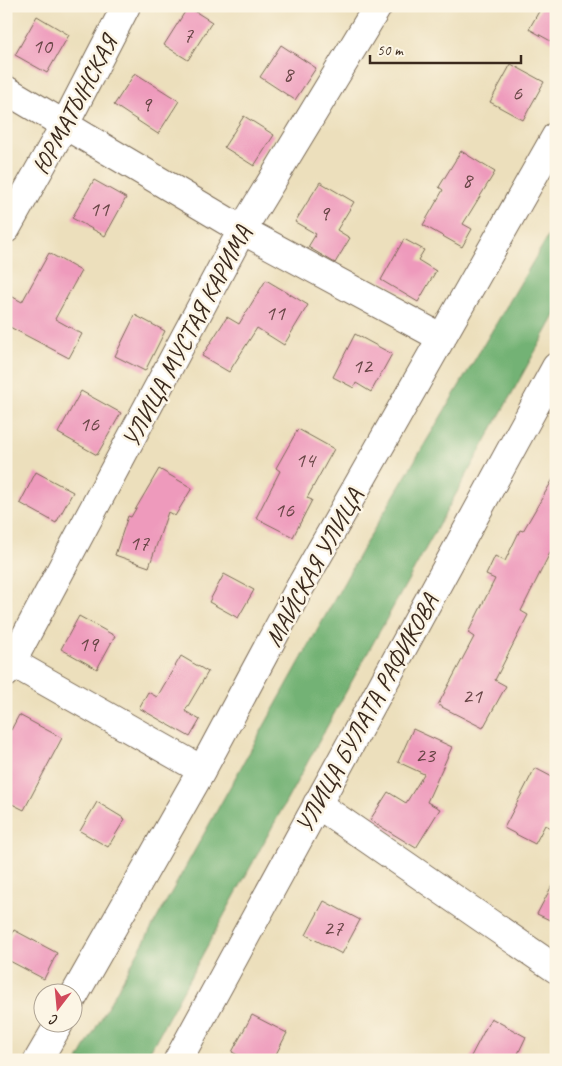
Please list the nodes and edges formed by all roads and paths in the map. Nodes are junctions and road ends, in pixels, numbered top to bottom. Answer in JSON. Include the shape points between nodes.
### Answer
{"nodes":[{"id":1,"x":126,"y":6,"type":"edge"},
{"id":2,"x":378,"y":6,"type":"edge"},
{"id":3,"x":6,"y":90,"type":"edge"},
{"id":4,"x":65,"y":124,"type":"junction"},
{"id":5,"x":556,"y":136,"type":"edge"},
{"id":6,"x":6,"y":229,"type":"edge"},
{"id":7,"x":242,"y":230,"type":"junction"},
{"id":8,"x":442,"y":338,"type":"junction"},
{"id":9,"x":556,"y":366,"type":"edge"},
{"id":10,"x":548,"y":399,"type":"edge"},
{"id":11,"x":8,"y":665,"type":"edge"},
{"id":12,"x":202,"y":770,"type":"junction"},
{"id":13,"x":317,"y":804,"type":"junction"},
{"id":14,"x":556,"y":969,"type":"edge"},
{"id":15,"x":81,"y":984,"type":"edge"},
{"id":16,"x":53,"y":1034,"type":"edge"},
{"id":17,"x":38,"y":1060,"type":"edge"},
{"id":18,"x":178,"y":1060,"type":"edge"}],
"edges":[{"from":1,"to":4,"type":"street","name":"ЮРМАТЫНСКАЯ"},
{"from":2,"to":7,"type":"street","name":"УЛИЦА МУСТАЯ КАРИМА"},
{"from":3,"to":4,"type":"street"},
{"from":4,"to":6,"type":"street","name":"ЮРМАТЫНСКАЯ"},
{"from":4,"to":7,"type":"street"},
{"from":5,"to":8,"type":"street","name":"МАЙСКАЯ УЛИЦА"},
{"from":7,"to":8,"type":"street"},
{"from":7,"to":11,"type":"street","name":"УЛИЦА МУСТАЯ КАРИМА"},
{"from":8,"to":12,"type":"street","name":"МАЙСКАЯ УЛИЦА","via":[[299,589]]},
{"from":9,"to":10,"type":"street","name":"УЛИЦА БУЛАТА РАФИКОВА"},
{"from":10,"to":13,"type":"street","name":"УЛИЦА БУЛАТА РАФИКОВА"},
{"from":11,"to":12,"type":"street"},
{"from":12,"to":15,"type":"street","name":"МАЙСКАЯ УЛИЦА"},
{"from":13,"to":14,"type":"street"},
{"from":13,"to":18,"type":"street","name":"УЛИЦА БУЛАТА РАФИКОВА"},
{"from":16,"to":17,"type":"street"}]}
